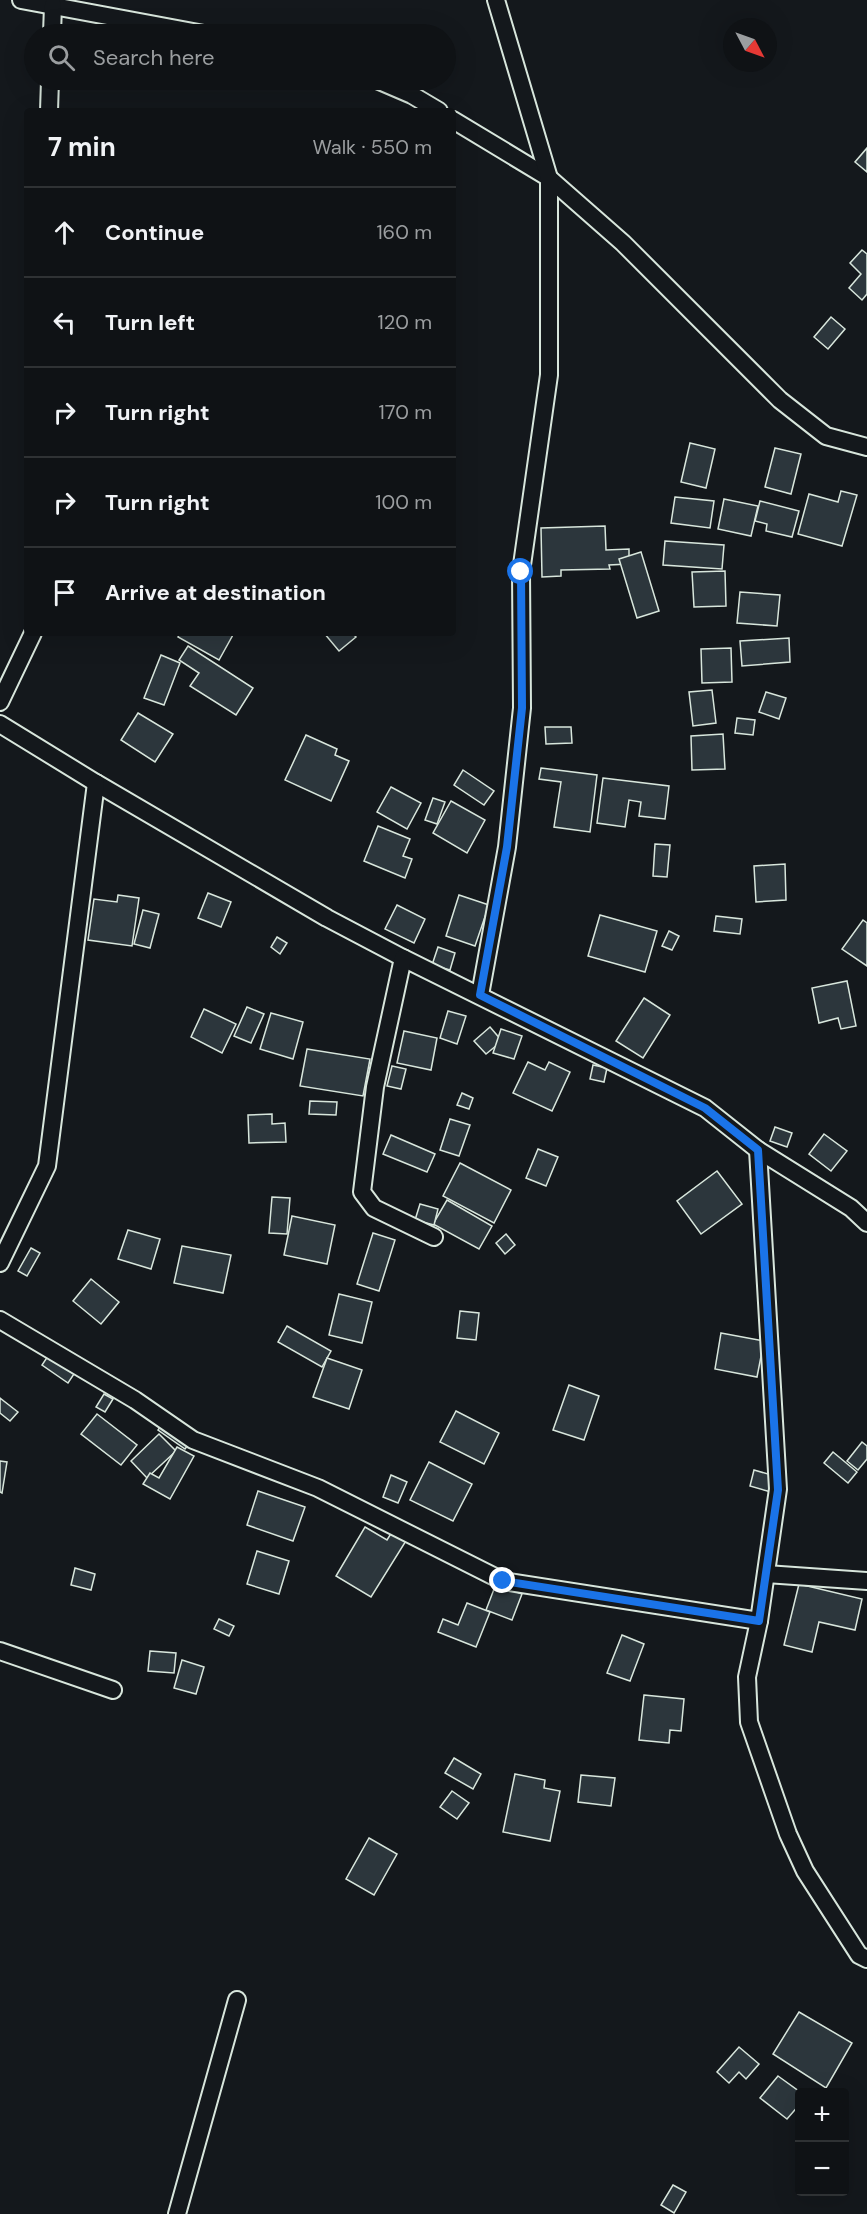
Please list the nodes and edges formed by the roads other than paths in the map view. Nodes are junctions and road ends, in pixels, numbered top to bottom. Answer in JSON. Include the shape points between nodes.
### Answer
{"nodes":[{"id":1,"x":29,"y":0,"type":"edge"},
{"id":2,"x":496,"y":0,"type":"edge"},
{"id":3,"x":53,"y":5,"type":"junction"},
{"id":4,"x":52,"y":24,"type":"edge"},
{"id":5,"x":152,"y":24,"type":"edge"},
{"id":6,"x":50,"y":90,"type":"edge"},
{"id":7,"x":400,"y":90,"type":"edge"},
{"id":8,"x":49,"y":108,"type":"edge"},
{"id":9,"x":434,"y":108,"type":"edge"},
{"id":10,"x":456,"y":122,"type":"edge"},
{"id":11,"x":549,"y":178,"type":"junction"},
{"id":12,"x":867,"y":447,"type":"edge"},
{"id":13,"x":32,"y":636,"type":"edge"},
{"id":14,"x":0,"y":702,"type":"edge"},
{"id":15,"x":0,"y":724,"type":"edge"},
{"id":16,"x":96,"y":783,"type":"junction"},
{"id":17,"x":403,"y":958,"type":"junction"},
{"id":18,"x":480,"y":995,"type":"junction"},
{"id":19,"x":758,"y":1150,"type":"junction"},
{"id":20,"x":867,"y":1223,"type":"edge"},
{"id":21,"x":434,"y":1237,"type":"dead end"},
{"id":22,"x":0,"y":1263,"type":"edge"},
{"id":23,"x":0,"y":1320,"type":"edge"},
{"id":24,"x":766,"y":1574,"type":"junction"},
{"id":25,"x":867,"y":1581,"type":"edge"},
{"id":26,"x":759,"y":1621,"type":"junction"},
{"id":27,"x":0,"y":1651,"type":"edge"},
{"id":28,"x":113,"y":1689,"type":"dead end"},
{"id":29,"x":867,"y":1959,"type":"edge"},
{"id":30,"x":237,"y":2000,"type":"dead end"},
{"id":31,"x":177,"y":2214,"type":"edge"}],
"edges":[{"from":1,"to":3,"type":"street"},
{"from":2,"to":11,"type":"street"},
{"from":3,"to":4,"type":"street"},
{"from":3,"to":5,"type":"street"},
{"from":6,"to":8,"type":"street"},
{"from":7,"to":9,"type":"street"},
{"from":10,"to":11,"type":"street"},
{"from":11,"to":12,"type":"street","via":[[623,243],[780,400],[826,436]]},
{"from":11,"to":18,"type":"street","via":[[549,375],[521,572],[522,708],[507,847]]},
{"from":13,"to":14,"type":"street"},
{"from":15,"to":16,"type":"street"},
{"from":16,"to":17,"type":"street"},
{"from":16,"to":22,"type":"street","via":[[47,1166]]},
{"from":17,"to":18,"type":"street"},
{"from":17,"to":21,"type":"street","via":[[375,1087],[362,1192],[374,1208]]},
{"from":18,"to":19,"type":"street","via":[[705,1108]]},
{"from":19,"to":20,"type":"street","via":[[851,1208]]},
{"from":19,"to":24,"type":"street","via":[[778,1490]]},
{"from":23,"to":26,"type":"street","via":[[135,1400],[193,1440],[318,1488],[503,1581]]},
{"from":24,"to":25,"type":"street"},
{"from":24,"to":26,"type":"street"},
{"from":26,"to":29,"type":"street","via":[[747,1677],[749,1722],[788,1834],[806,1871],[859,1955]]},
{"from":27,"to":28,"type":"street"},
{"from":30,"to":31,"type":"street"}]}
